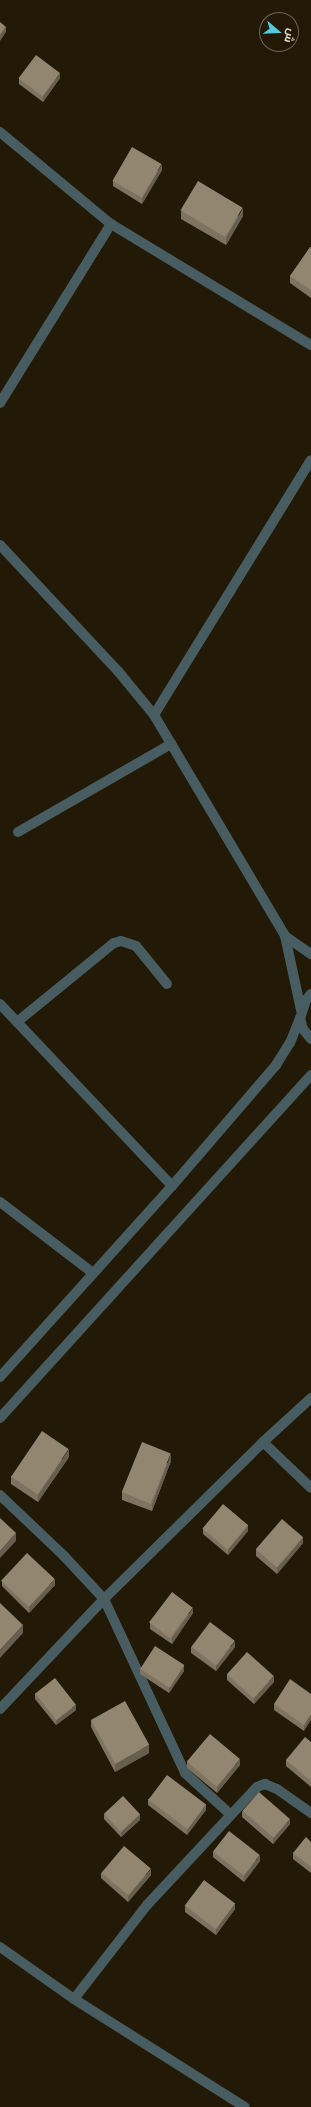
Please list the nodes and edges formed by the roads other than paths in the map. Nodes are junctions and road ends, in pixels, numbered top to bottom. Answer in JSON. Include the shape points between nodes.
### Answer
{"nodes":[{"id":1,"x":0,"y":132,"type":"edge"},
{"id":2,"x":111,"y":224,"type":"junction"},
{"id":3,"x":311,"y":345,"type":"edge"},
{"id":4,"x":0,"y":403,"type":"edge"},
{"id":5,"x":311,"y":460,"type":"edge"},
{"id":6,"x":0,"y":546,"type":"edge"},
{"id":7,"x":154,"y":715,"type":"junction"},
{"id":8,"x":171,"y":744,"type":"junction"},
{"id":9,"x":18,"y":832,"type":"dead end"},
{"id":10,"x":285,"y":936,"type":"junction"},
{"id":11,"x":311,"y":954,"type":"edge"},
{"id":12,"x":167,"y":984,"type":"dead end"},
{"id":13,"x":311,"y":994,"type":"edge"},
{"id":14,"x":0,"y":1004,"type":"edge"},
{"id":15,"x":301,"y":1014,"type":"junction"},
{"id":16,"x":17,"y":1022,"type":"junction"},
{"id":17,"x":311,"y":1039,"type":"edge"},
{"id":18,"x":311,"y":1075,"type":"edge"},
{"id":19,"x":311,"y":1085,"type":"edge"},
{"id":20,"x":299,"y":1089,"type":"junction"},
{"id":21,"x":172,"y":1186,"type":"junction"},
{"id":22,"x":0,"y":1202,"type":"edge"},
{"id":23,"x":93,"y":1273,"type":"junction"},
{"id":24,"x":0,"y":1377,"type":"edge"},
{"id":25,"x":311,"y":1398,"type":"edge"},
{"id":26,"x":0,"y":1418,"type":"edge"},
{"id":27,"x":263,"y":1442,"type":"junction"},
{"id":28,"x":311,"y":1488,"type":"edge"},
{"id":29,"x":0,"y":1495,"type":"edge"},
{"id":30,"x":104,"y":1599,"type":"junction"},
{"id":31,"x":0,"y":1709,"type":"edge"},
{"id":32,"x":311,"y":1813,"type":"edge"},
{"id":33,"x":231,"y":1815,"type":"junction"},
{"id":34,"x":0,"y":1947,"type":"edge"},
{"id":35,"x":74,"y":1999,"type":"junction"},
{"id":36,"x":245,"y":2107,"type":"edge"}],
"edges":[{"from":1,"to":2,"type":"street"},
{"from":2,"to":3,"type":"street"},
{"from":2,"to":4,"type":"street"},
{"from":5,"to":7,"type":"street"},
{"from":6,"to":7,"type":"street","via":[[118,671]]},
{"from":7,"to":8,"type":"street"},
{"from":8,"to":9,"type":"street"},
{"from":8,"to":10,"type":"street"},
{"from":10,"to":11,"type":"street"},
{"from":10,"to":15,"type":"street"},
{"from":12,"to":16,"type":"street","via":[[136,946],[121,941],[114,943]]},
{"from":13,"to":15,"type":"street"},
{"from":14,"to":16,"type":"street"},
{"from":15,"to":17,"type":"street","via":[[303,1028]]},
{"from":15,"to":21,"type":"street","via":[[290,1043],[276,1065]]},
{"from":16,"to":21,"type":"street"},
{"from":18,"to":20,"type":"street"},
{"from":19,"to":20,"type":"street"},
{"from":20,"to":26,"type":"street"},
{"from":21,"to":23,"type":"street"},
{"from":22,"to":23,"type":"street"},
{"from":23,"to":24,"type":"street"},
{"from":25,"to":27,"type":"street"},
{"from":27,"to":28,"type":"street"},
{"from":27,"to":30,"type":"street"},
{"from":29,"to":30,"type":"street","via":[[64,1556]]},
{"from":30,"to":31,"type":"street"},
{"from":30,"to":33,"type":"street","via":[[185,1773]]},
{"from":32,"to":33,"type":"street","via":[[277,1788],[265,1784],[257,1788]]},
{"from":33,"to":35,"type":"street","via":[[147,1905]]},
{"from":34,"to":35,"type":"street"},
{"from":35,"to":36,"type":"street"}]}
